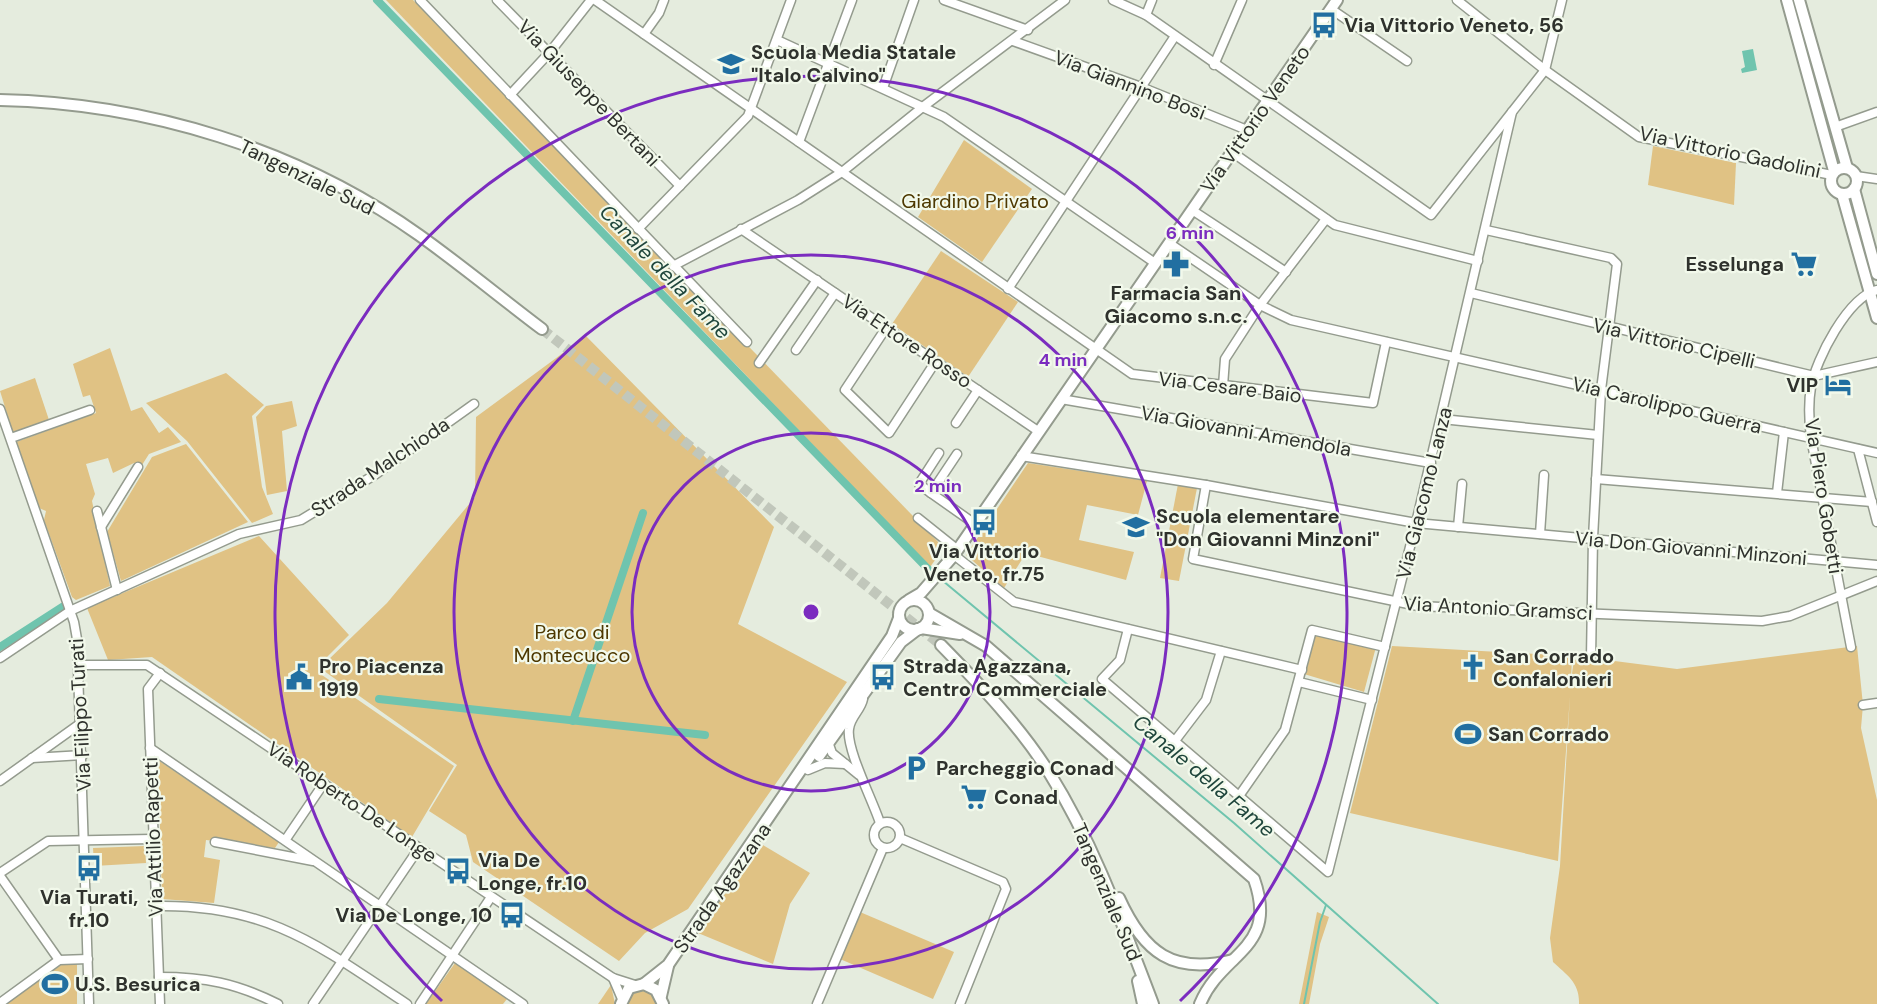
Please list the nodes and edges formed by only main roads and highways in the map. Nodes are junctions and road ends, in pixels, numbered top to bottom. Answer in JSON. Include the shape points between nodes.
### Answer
{"nodes":[{"id":1,"x":1787,"y":0,"type":"edge"},
{"id":2,"x":1799,"y":0,"type":"edge"},
{"id":3,"x":1334,"y":5,"type":"edge"},
{"id":4,"x":1,"y":101,"type":"edge"},
{"id":5,"x":1847,"y":168,"type":"junction"},
{"id":6,"x":1833,"y":173,"type":"junction"},
{"id":7,"x":1854,"y":189,"type":"junction"},
{"id":8,"x":1842,"y":194,"type":"junction"},
{"id":9,"x":1876,"y":267,"type":"edge"},
{"id":10,"x":1873,"y":290,"type":"edge"},
{"id":11,"x":1877,"y":318,"type":"edge"},
{"id":12,"x":542,"y":329,"type":"tunnel mouth"},
{"id":13,"x":931,"y":586,"type":"junction"},
{"id":14,"x":909,"y":600,"type":"junction"},
{"id":15,"x":928,"y":612,"type":"junction"},
{"id":16,"x":899,"y":618,"type":"junction"},
{"id":17,"x":920,"y":629,"type":"junction"},
{"id":18,"x":967,"y":635,"type":"junction"},
{"id":19,"x":940,"y":645,"type":"tunnel mouth"},
{"id":20,"x":776,"y":810,"type":"junction"},
{"id":21,"x":1086,"y":840,"type":"junction"},
{"id":22,"x":1121,"y":920,"type":"junction"},
{"id":23,"x":1234,"y":960,"type":"junction"},
{"id":24,"x":668,"y":966,"type":"junction"},
{"id":25,"x":640,"y":985,"type":"junction"},
{"id":26,"x":662,"y":1000,"type":"edge"},
{"id":27,"x":622,"y":1001,"type":"edge"},
{"id":28,"x":1143,"y":1004,"type":"edge"},
{"id":29,"x":1153,"y":1004,"type":"edge"},
{"id":30,"x":1200,"y":1004,"type":"edge"}],
"edges":[{"from":1,"to":6,"type":"main road"},
{"from":2,"to":5,"type":"main road"},
{"from":3,"to":13,"type":"main road","name":"Via Vittorio Veneto"},
{"from":4,"to":12,"type":"main road","name":"Tangenziale Sud","via":[[68,104],[140,116],[223,138],[278,159],[417,234]]},
{"from":5,"to":6,"type":"main road"},
{"from":5,"to":7,"type":"main road","via":[[1856,176]]},
{"from":6,"to":8,"type":"main road","via":[[1832,187]]},
{"from":7,"to":8,"type":"main road"},
{"from":7,"to":9,"type":"main road"},
{"from":8,"to":10,"type":"main road"},
{"from":10,"to":11,"type":"main road"},
{"from":13,"to":14,"type":"main road"},
{"from":13,"to":15,"type":"main road"},
{"from":14,"to":15,"type":"main road","via":[[919,601]]},
{"from":14,"to":16,"type":"main road","via":[[902,606]]},
{"from":15,"to":17,"type":"main road","via":[[928,621]]},
{"from":15,"to":18,"type":"main road"},
{"from":16,"to":17,"type":"main road","via":[[904,627]]},
{"from":16,"to":20,"type":"main road","via":[[892,636]]},
{"from":17,"to":18,"type":"main road"},
{"from":17,"to":20,"type":"main road","via":[[901,642]]},
{"from":18,"to":23,"type":"main road","via":[[1004,660],[1254,879],[1262,909],[1260,924],[1246,949]]},
{"from":19,"to":21,"type":"main road","name":"Tangenziale Sud","via":[[1015,725],[1049,772]]},
{"from":20,"to":24,"type":"main road","name":"Strada Agazzana"},
{"from":21,"to":22,"type":"main road","name":"Tangenziale Sud"},
{"from":21,"to":23,"type":"main road","via":[[1132,925],[1159,953],[1194,966]]},
{"from":22,"to":28,"type":"main road"},
{"from":22,"to":29,"type":"main road","name":"Tangenziale Sud"},
{"from":23,"to":30,"type":"main road"},
{"from":24,"to":25,"type":"main road"},
{"from":24,"to":26,"type":"main road"},
{"from":25,"to":26,"type":"main road","via":[[656,990]]},
{"from":25,"to":27,"type":"main road"}]}
